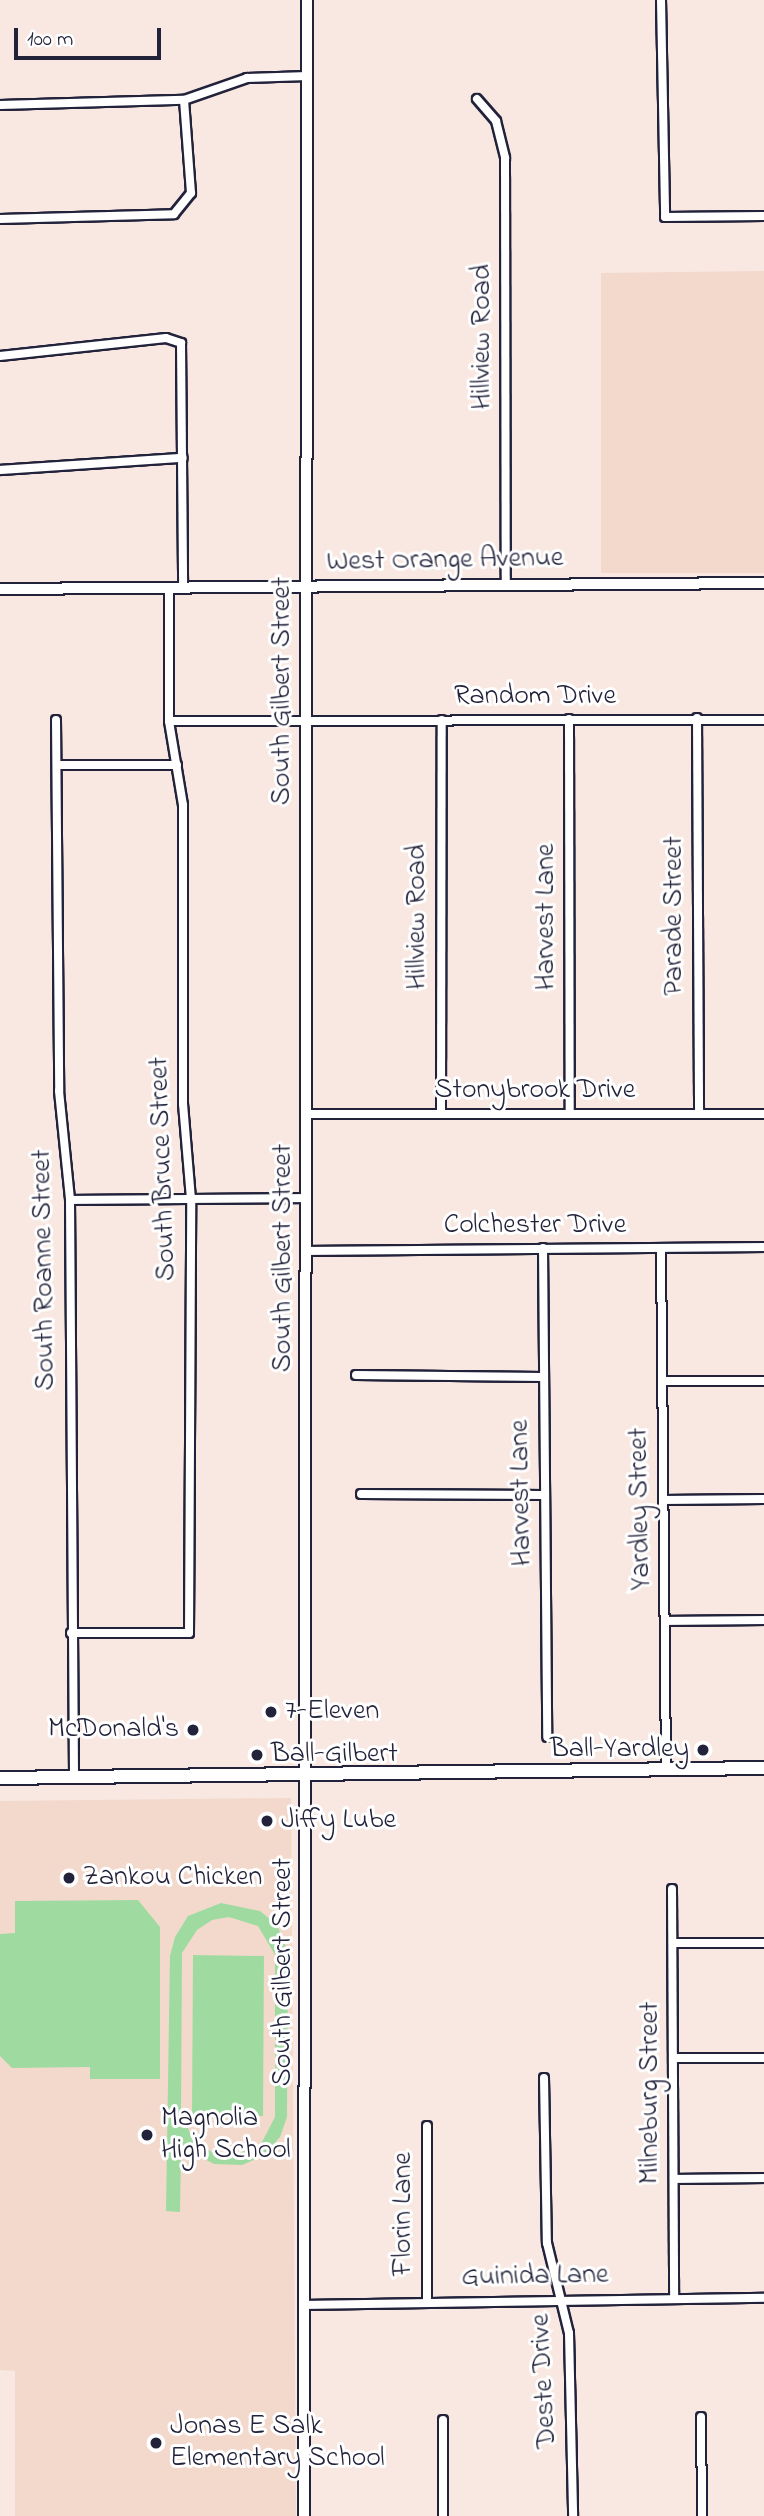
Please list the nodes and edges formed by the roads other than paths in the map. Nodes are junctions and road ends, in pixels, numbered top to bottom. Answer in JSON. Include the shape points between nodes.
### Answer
{"nodes":[{"id":1,"x":307,"y":0,"type":"edge"},
{"id":2,"x":661,"y":0,"type":"edge"},
{"id":3,"x":307,"y":76,"type":"junction"},
{"id":4,"x":477,"y":99,"type":"dead end"},
{"id":5,"x":184,"y":100,"type":"junction"},
{"id":6,"x":0,"y":105,"type":"edge"},
{"id":7,"x":764,"y":216,"type":"edge"},
{"id":8,"x":0,"y":219,"type":"edge"},
{"id":9,"x":0,"y":356,"type":"edge"},
{"id":10,"x":183,"y":458,"type":"junction"},
{"id":11,"x":0,"y":470,"type":"edge"},
{"id":12,"x":506,"y":583,"type":"junction"},
{"id":13,"x":764,"y":583,"type":"edge"},
{"id":14,"x":305,"y":585,"type":"junction"},
{"id":15,"x":169,"y":588,"type":"junction"},
{"id":16,"x":183,"y":588,"type":"junction"},
{"id":17,"x":0,"y":589,"type":"edge"},
{"id":18,"x":697,"y":718,"type":"junction"},
{"id":19,"x":569,"y":719,"type":"junction"},
{"id":20,"x":55,"y":720,"type":"dead end"},
{"id":21,"x":442,"y":720,"type":"junction"},
{"id":22,"x":764,"y":720,"type":"edge"},
{"id":23,"x":306,"y":721,"type":"junction"},
{"id":24,"x":169,"y":722,"type":"junction"},
{"id":25,"x":57,"y":765,"type":"junction"},
{"id":26,"x":177,"y":765,"type":"junction"},
{"id":27,"x":306,"y":1114,"type":"junction"},
{"id":28,"x":441,"y":1114,"type":"junction"},
{"id":29,"x":570,"y":1114,"type":"junction"},
{"id":30,"x":699,"y":1114,"type":"junction"},
{"id":31,"x":764,"y":1114,"type":"edge"},
{"id":32,"x":307,"y":1198,"type":"junction"},
{"id":33,"x":191,"y":1199,"type":"junction"},
{"id":34,"x":70,"y":1200,"type":"junction"},
{"id":35,"x":764,"y":1247,"type":"edge"},
{"id":36,"x":543,"y":1248,"type":"junction"},
{"id":37,"x":661,"y":1249,"type":"junction"},
{"id":38,"x":307,"y":1251,"type":"junction"},
{"id":39,"x":356,"y":1375,"type":"dead end"},
{"id":40,"x":543,"y":1377,"type":"junction"},
{"id":41,"x":662,"y":1381,"type":"junction"},
{"id":42,"x":764,"y":1381,"type":"edge"},
{"id":43,"x":361,"y":1494,"type":"dead end"},
{"id":44,"x":544,"y":1496,"type":"junction"},
{"id":45,"x":764,"y":1499,"type":"edge"},
{"id":46,"x":663,"y":1500,"type":"junction"},
{"id":47,"x":764,"y":1620,"type":"edge"},
{"id":48,"x":665,"y":1621,"type":"junction"},
{"id":49,"x":71,"y":1633,"type":"junction"},
{"id":50,"x":547,"y":1737,"type":"dead end"},
{"id":51,"x":764,"y":1768,"type":"edge"},
{"id":52,"x":666,"y":1770,"type":"junction"},
{"id":53,"x":308,"y":1774,"type":"junction"},
{"id":54,"x":74,"y":1777,"type":"junction"},
{"id":55,"x":0,"y":1778,"type":"edge"},
{"id":56,"x":673,"y":1889,"type":"dead end"},
{"id":57,"x":764,"y":1942,"type":"edge"},
{"id":58,"x":673,"y":1943,"type":"junction"},
{"id":59,"x":673,"y":2058,"type":"junction"},
{"id":60,"x":764,"y":2058,"type":"edge"},
{"id":61,"x":544,"y":2078,"type":"dead end"},
{"id":62,"x":427,"y":2126,"type":"dead end"},
{"id":63,"x":764,"y":2178,"type":"edge"},
{"id":64,"x":674,"y":2179,"type":"junction"},
{"id":65,"x":674,"y":2296,"type":"junction"},
{"id":66,"x":764,"y":2298,"type":"edge"},
{"id":67,"x":564,"y":2301,"type":"junction"},
{"id":68,"x":427,"y":2302,"type":"junction"},
{"id":69,"x":306,"y":2305,"type":"junction"},
{"id":70,"x":701,"y":2417,"type":"dead end"},
{"id":71,"x":443,"y":2420,"type":"dead end"},
{"id":72,"x":304,"y":2516,"type":"edge"},
{"id":73,"x":443,"y":2516,"type":"edge"},
{"id":74,"x":573,"y":2516,"type":"edge"},
{"id":75,"x":702,"y":2516,"type":"edge"}],
"edges":[{"from":1,"to":3,"type":"street","name":"South Gilbert Street"},
{"from":2,"to":7,"type":"street","via":[[665,217]]},
{"from":3,"to":5,"type":"street","via":[[247,78]]},
{"from":3,"to":14,"type":"street","name":"South Gilbert Street"},
{"from":4,"to":12,"type":"street","name":"Hillview Road","via":[[496,121],[505,158]]},
{"from":5,"to":6,"type":"street"},
{"from":5,"to":8,"type":"street","via":[[191,193],[174,214]]},
{"from":9,"to":10,"type":"street","via":[[166,338],[181,343]]},
{"from":10,"to":11,"type":"street"},
{"from":10,"to":16,"type":"street"},
{"from":12,"to":13,"type":"street","name":"West Orange Avenue"},
{"from":12,"to":14,"type":"street","name":"West Orange Avenue"},
{"from":14,"to":16,"type":"street","name":"West Orange Avenue"},
{"from":14,"to":23,"type":"street","name":"South Gilbert Street"},
{"from":15,"to":16,"type":"street","name":"West Orange Avenue"},
{"from":15,"to":17,"type":"street","name":"West Orange Avenue"},
{"from":15,"to":24,"type":"street","name":"South Bruce Street"},
{"from":18,"to":19,"type":"street","name":"Random Drive"},
{"from":18,"to":22,"type":"street","name":"Random Drive"},
{"from":18,"to":30,"type":"street","name":"Parade Street"},
{"from":19,"to":21,"type":"street","name":"Random Drive"},
{"from":19,"to":29,"type":"street","name":"Harvest Lane"},
{"from":20,"to":25,"type":"street","name":"South Roanne Street"},
{"from":21,"to":23,"type":"street","name":"Random Drive"},
{"from":21,"to":28,"type":"street","name":"Hillview Road"},
{"from":23,"to":24,"type":"street","name":"Random Drive"},
{"from":23,"to":27,"type":"street","name":"South Gilbert Street"},
{"from":24,"to":26,"type":"street","name":"South Bruce Street"},
{"from":25,"to":26,"type":"street"},
{"from":25,"to":34,"type":"street","name":"South Roanne Street","via":[[58,1091]]},
{"from":26,"to":33,"type":"street","name":"South Bruce Street","via":[[183,806],[183,1104]]},
{"from":27,"to":28,"type":"street","name":"Stonybrook Drive"},
{"from":27,"to":32,"type":"street","name":"South Gilbert Street"},
{"from":28,"to":29,"type":"street","name":"Stonybrook Drive"},
{"from":29,"to":30,"type":"street","name":"Stonybrook Drive"},
{"from":30,"to":31,"type":"street","name":"Stonybrook Drive"},
{"from":32,"to":33,"type":"street"},
{"from":32,"to":38,"type":"street","name":"South Gilbert Street"},
{"from":33,"to":34,"type":"street"},
{"from":33,"to":49,"type":"street","name":"South Bruce Street","via":[[189,1633]]},
{"from":34,"to":49,"type":"street","name":"South Roanne Street"},
{"from":35,"to":37,"type":"street","name":"Colchester Drive"},
{"from":36,"to":37,"type":"street","name":"Colchester Drive"},
{"from":36,"to":38,"type":"street","name":"Colchester Drive"},
{"from":36,"to":40,"type":"street","name":"Harvest Lane"},
{"from":37,"to":41,"type":"street","name":"Yardley Street"},
{"from":38,"to":53,"type":"street","name":"South Gilbert Street"},
{"from":39,"to":40,"type":"street"},
{"from":40,"to":44,"type":"street","name":"Harvest Lane"},
{"from":41,"to":42,"type":"street"},
{"from":41,"to":46,"type":"street","name":"Yardley Street"},
{"from":43,"to":44,"type":"street"},
{"from":44,"to":50,"type":"street","name":"Harvest Lane"},
{"from":45,"to":46,"type":"street"},
{"from":46,"to":48,"type":"street","name":"Yardley Street"},
{"from":47,"to":48,"type":"street"},
{"from":48,"to":52,"type":"street","name":"Yardley Street"},
{"from":49,"to":54,"type":"street","name":"South Roanne Street"},
{"from":51,"to":52,"type":"main road"},
{"from":52,"to":53,"type":"main road"},
{"from":53,"to":54,"type":"main road"},
{"from":53,"to":69,"type":"street","name":"South Gilbert Street"},
{"from":54,"to":55,"type":"main road"},
{"from":56,"to":58,"type":"street","name":"Milneburg Street"},
{"from":57,"to":58,"type":"street"},
{"from":58,"to":59,"type":"street","name":"Milneburg Street"},
{"from":59,"to":60,"type":"street"},
{"from":59,"to":64,"type":"street","name":"Milneburg Street"},
{"from":61,"to":67,"type":"street","name":"Deste Drive","via":[[547,2243],[553,2279]]},
{"from":62,"to":68,"type":"street","name":"Florin Lane"},
{"from":63,"to":64,"type":"street"},
{"from":64,"to":65,"type":"street","name":"Milneburg Street"},
{"from":65,"to":66,"type":"street","name":"Guinida Lane"},
{"from":65,"to":67,"type":"street","name":"Guinida Lane"},
{"from":67,"to":68,"type":"street","name":"Guinida Lane"},
{"from":67,"to":74,"type":"street","name":"Deste Drive","via":[[571,2372]]},
{"from":68,"to":69,"type":"street","name":"Guinida Lane"},
{"from":69,"to":72,"type":"street","name":"South Gilbert Street"},
{"from":70,"to":75,"type":"street"},
{"from":71,"to":73,"type":"street"}]}
